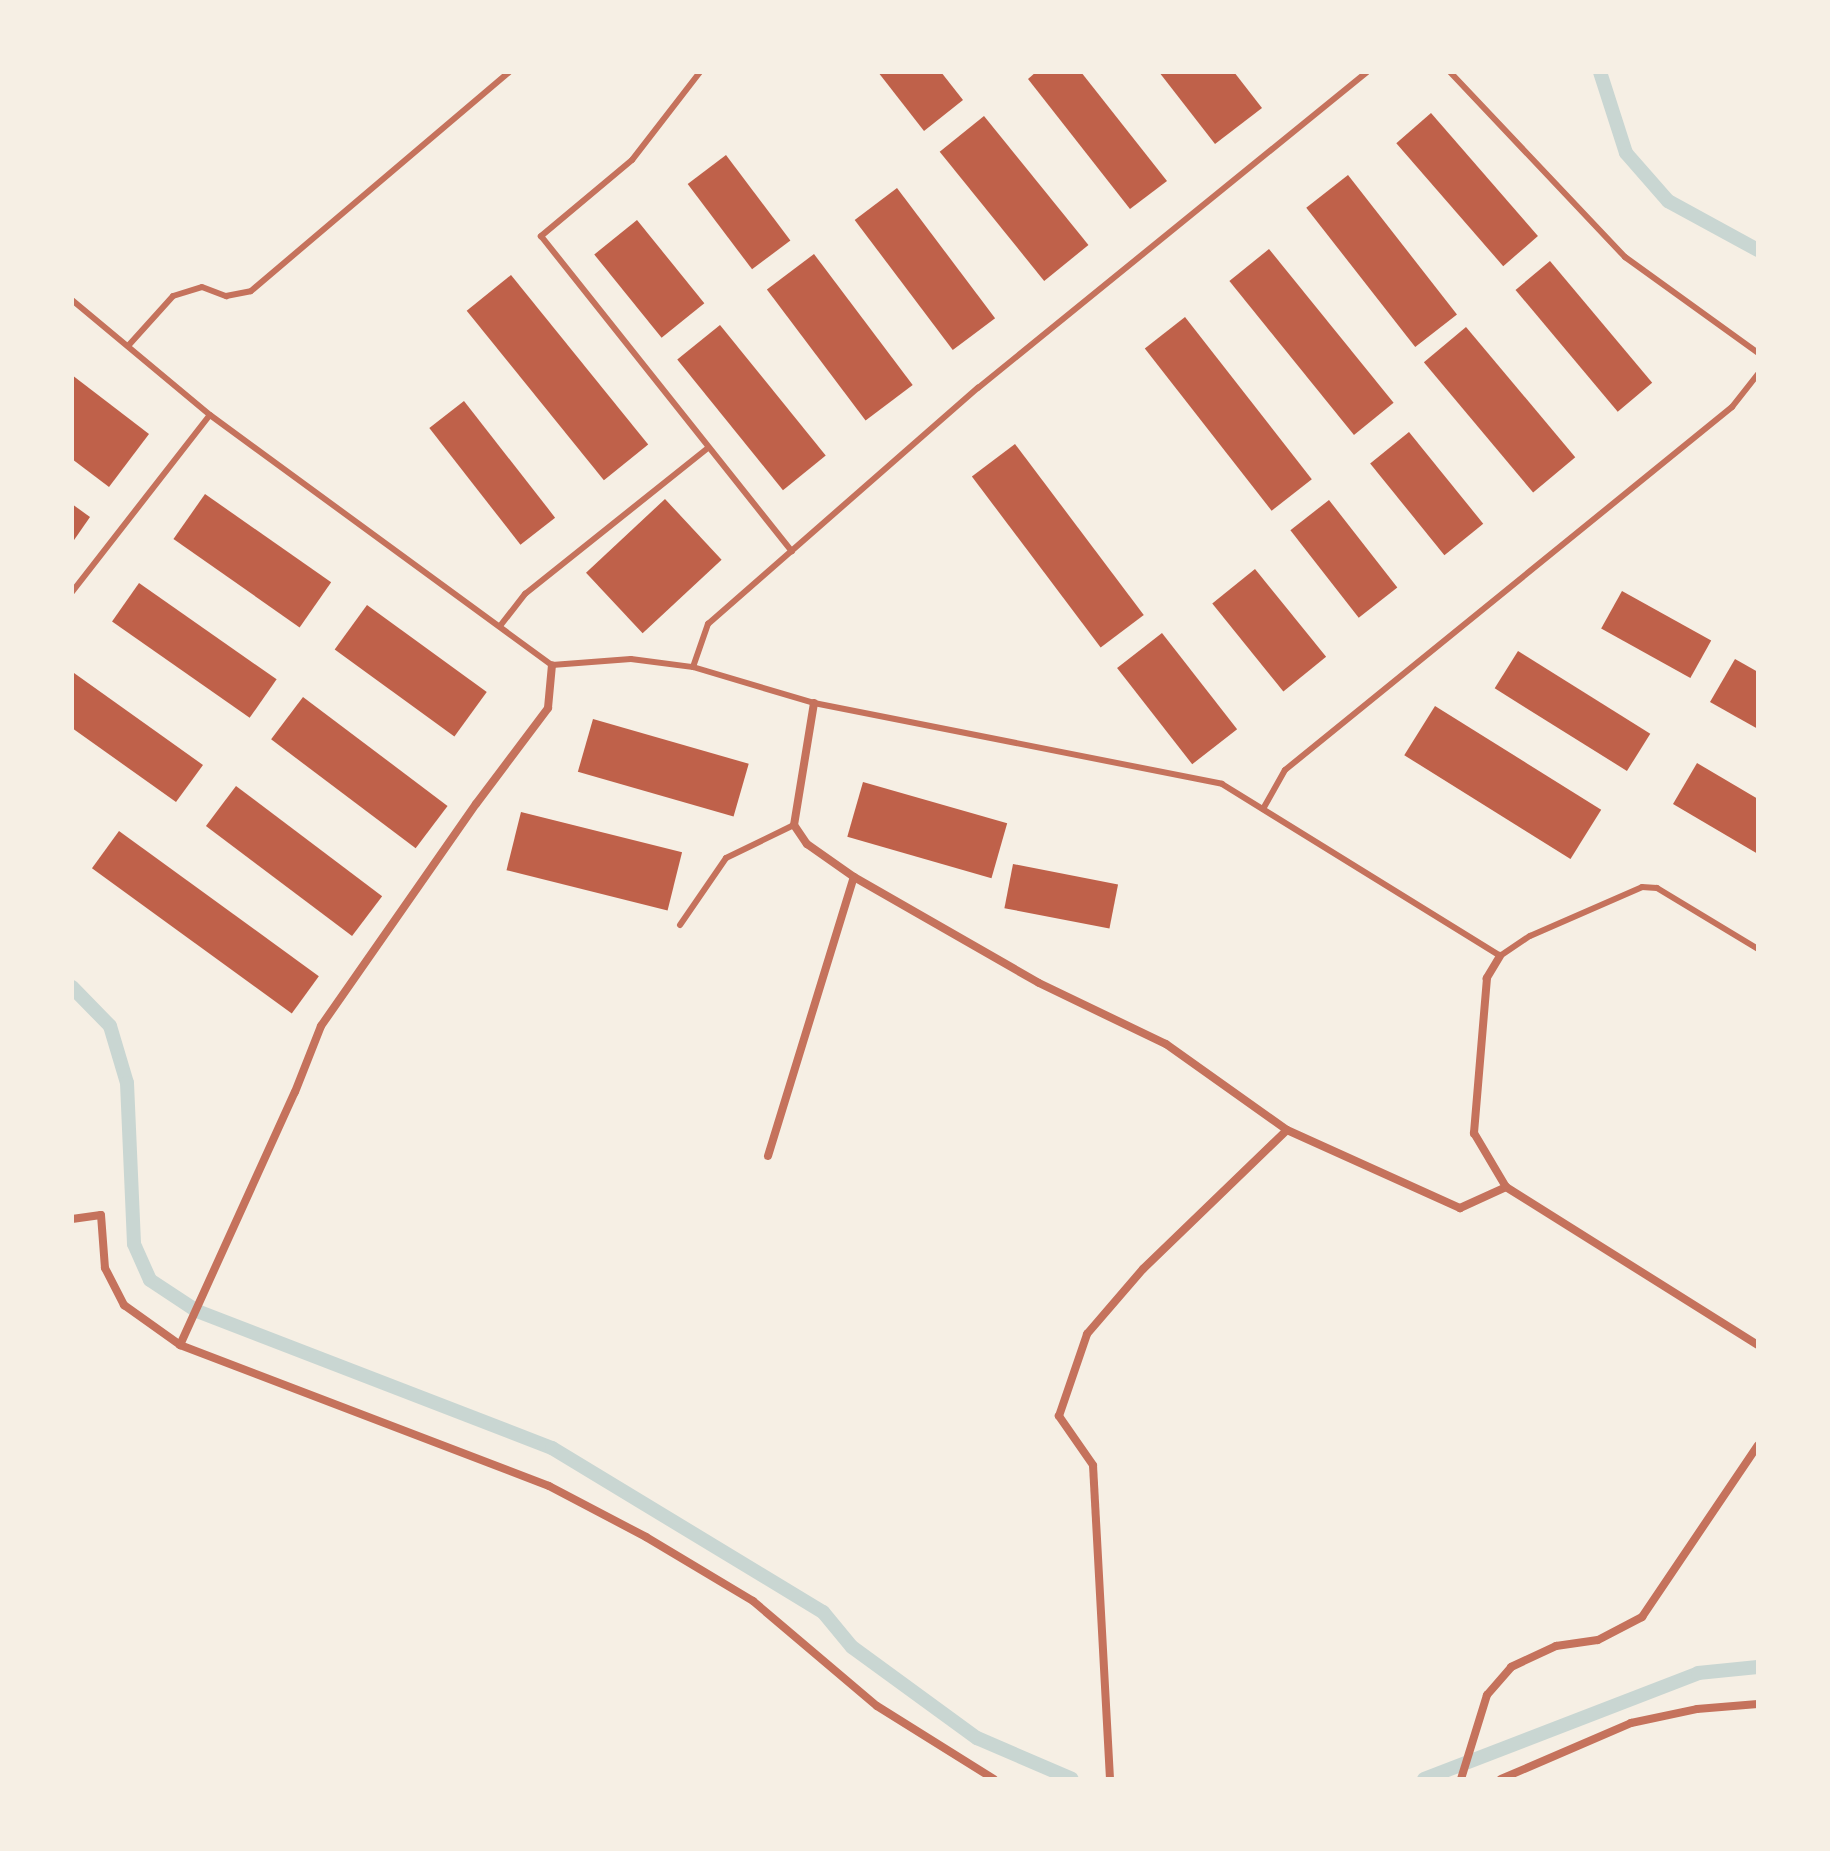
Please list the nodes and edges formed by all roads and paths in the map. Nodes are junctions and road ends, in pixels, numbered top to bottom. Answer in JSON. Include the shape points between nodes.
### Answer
{"nodes":[{"id":1,"x":509,"y":72,"type":"edge"},
{"id":2,"x":700,"y":72,"type":"edge"},
{"id":3,"x":1367,"y":72,"type":"edge"},
{"id":4,"x":1450,"y":72,"type":"edge"},
{"id":5,"x":72,"y":300,"type":"edge"},
{"id":6,"x":128,"y":346,"type":"junction"},
{"id":7,"x":1758,"y":353,"type":"edge"},
{"id":8,"x":1758,"y":374,"type":"edge"},
{"id":9,"x":210,"y":415,"type":"junction"},
{"id":10,"x":708,"y":448,"type":"junction"},
{"id":11,"x":792,"y":551,"type":"junction"},
{"id":12,"x":72,"y":592,"type":"edge"},
{"id":13,"x":500,"y":626,"type":"junction"},
{"id":14,"x":552,"y":665,"type":"junction"},
{"id":15,"x":693,"y":667,"type":"junction"},
{"id":16,"x":814,"y":703,"type":"junction"},
{"id":17,"x":1263,"y":809,"type":"junction"},
{"id":18,"x":794,"y":825,"type":"junction"},
{"id":19,"x":854,"y":877,"type":"junction"},
{"id":20,"x":680,"y":925,"type":"dead end"},
{"id":21,"x":1758,"y":949,"type":"edge"},
{"id":22,"x":1500,"y":956,"type":"junction"},
{"id":23,"x":1287,"y":1130,"type":"junction"},
{"id":24,"x":768,"y":1156,"type":"dead end"},
{"id":25,"x":1506,"y":1187,"type":"junction"},
{"id":26,"x":72,"y":1219,"type":"edge"},
{"id":27,"x":180,"y":1345,"type":"junction"},
{"id":28,"x":1758,"y":1345,"type":"edge"},
{"id":29,"x":1758,"y":1445,"type":"edge"},
{"id":30,"x":1758,"y":1704,"type":"edge"},
{"id":31,"x":994,"y":1779,"type":"edge"},
{"id":32,"x":1110,"y":1779,"type":"edge"},
{"id":33,"x":1461,"y":1779,"type":"edge"},
{"id":34,"x":1501,"y":1779,"type":"edge"}],
"edges":[{"from":1,"to":6,"type":"lane","via":[[251,291],[226,296],[202,287],[173,296]]},
{"from":2,"to":10,"type":"lane","via":[[632,160],[541,236]]},
{"from":3,"to":11,"type":"lane","via":[[978,388]]},
{"from":4,"to":7,"type":"lane","via":[[1625,257]]},
{"from":5,"to":6,"type":"lane"},
{"from":6,"to":9,"type":"lane"},
{"from":8,"to":17,"type":"lane","via":[[1732,407],[1285,770]]},
{"from":9,"to":12,"type":"lane"},
{"from":9,"to":13,"type":"lane"},
{"from":10,"to":11,"type":"lane"},
{"from":10,"to":13,"type":"lane","via":[[525,594]]},
{"from":11,"to":15,"type":"lane","via":[[708,624]]},
{"from":13,"to":14,"type":"lane"},
{"from":14,"to":15,"type":"lane","via":[[631,659]]},
{"from":14,"to":27,"type":"street","via":[[548,708],[321,1026]]},
{"from":15,"to":16,"type":"lane"},
{"from":16,"to":17,"type":"lane","via":[[1222,784]]},
{"from":16,"to":18,"type":"street"},
{"from":17,"to":22,"type":"lane"},
{"from":18,"to":19,"type":"street","via":[[807,844]]},
{"from":18,"to":20,"type":"lane","via":[[726,858]]},
{"from":19,"to":23,"type":"street","via":[[1039,983],[1166,1044]]},
{"from":19,"to":24,"type":"street"},
{"from":21,"to":22,"type":"lane","via":[[1657,888],[1642,887],[1530,936]]},
{"from":22,"to":25,"type":"street","via":[[1487,978],[1474,1133]]},
{"from":23,"to":25,"type":"street","via":[[1460,1208]]},
{"from":23,"to":32,"type":"street","via":[[1143,1269],[1087,1334],[1059,1416],[1093,1465]]},
{"from":25,"to":28,"type":"street"},
{"from":26,"to":27,"type":"street","via":[[101,1215],[105,1268],[124,1305]]},
{"from":27,"to":31,"type":"street","via":[[549,1486],[646,1537],[753,1601],[877,1706]]},
{"from":29,"to":33,"type":"street","via":[[1642,1617],[1598,1640],[1556,1646],[1511,1667],[1487,1695]]},
{"from":30,"to":34,"type":"street","via":[[1697,1709],[1631,1723]]}]}
